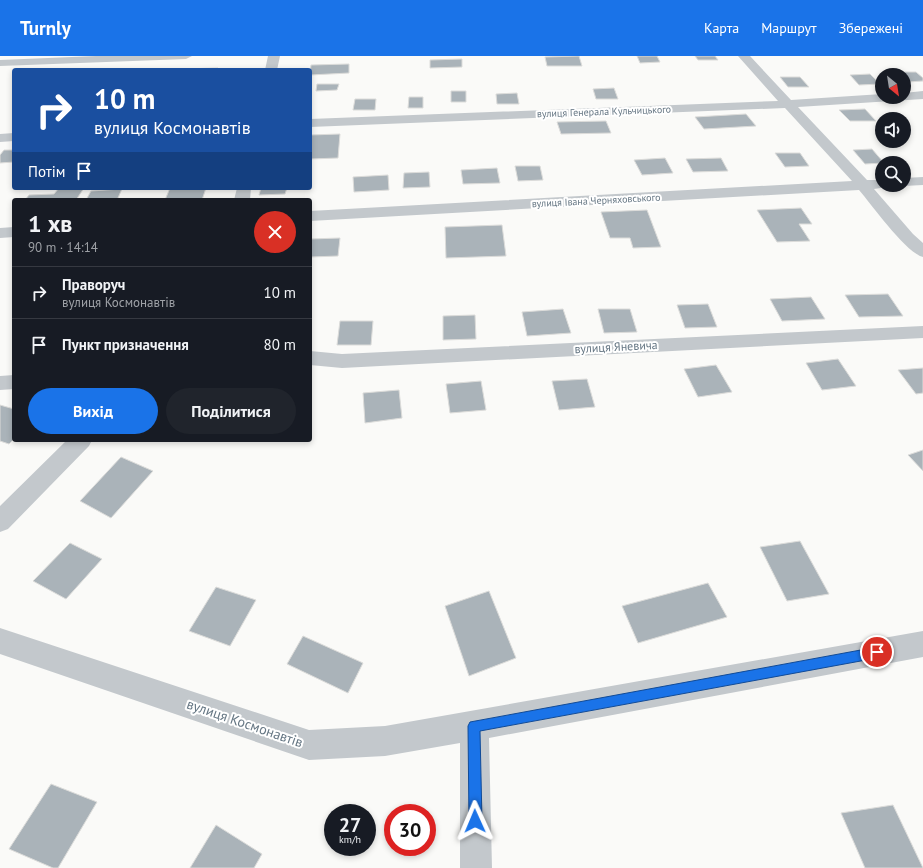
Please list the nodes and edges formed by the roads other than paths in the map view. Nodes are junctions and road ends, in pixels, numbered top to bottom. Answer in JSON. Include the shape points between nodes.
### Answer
{"nodes":[{"id":1,"x":186,"y":56,"type":"edge"},
{"id":2,"x":274,"y":56,"type":"edge"},
{"id":3,"x":744,"y":56,"type":"edge"},
{"id":4,"x":0,"y":63,"type":"edge"},
{"id":5,"x":271,"y":68,"type":"edge"},
{"id":6,"x":923,"y":95,"type":"edge"},
{"id":7,"x":911,"y":96,"type":"edge"},
{"id":8,"x":875,"y":98,"type":"edge"},
{"id":9,"x":787,"y":104,"type":"junction"},
{"id":10,"x":312,"y":123,"type":"edge"},
{"id":11,"x":0,"y":138,"type":"edge"},
{"id":12,"x":12,"y":138,"type":"edge"},
{"id":13,"x":923,"y":181,"type":"edge"},
{"id":14,"x":911,"y":182,"type":"edge"},
{"id":15,"x":875,"y":184,"type":"edge"},
{"id":16,"x":863,"y":185,"type":"junction"},
{"id":17,"x":312,"y":216,"type":"edge"},
{"id":18,"x":12,"y":232,"type":"edge"},
{"id":19,"x":0,"y":233,"type":"edge"},
{"id":20,"x":923,"y":252,"type":"edge"},
{"id":21,"x":923,"y":332,"type":"edge"},
{"id":22,"x":312,"y":358,"type":"edge"},
{"id":23,"x":12,"y":382,"type":"edge"},
{"id":24,"x":0,"y":383,"type":"edge"},
{"id":25,"x":79,"y":442,"type":"edge"},
{"id":26,"x":0,"y":522,"type":"edge"},
{"id":27,"x":0,"y":641,"type":"edge"},
{"id":28,"x":923,"y":644,"type":"edge"},
{"id":29,"x":474,"y":726,"type":"junction"},
{"id":30,"x":476,"y":868,"type":"edge"}],
"edges":[{"from":1,"to":4,"type":"street"},
{"from":2,"to":5,"type":"street"},
{"from":3,"to":9,"type":"street"},
{"from":6,"to":7,"type":"street"},
{"from":8,"to":9,"type":"street","name":"вулиця Генерала Кульчицького"},
{"from":9,"to":10,"type":"street","name":"вулиця Генерала Кульчицького"},
{"from":9,"to":16,"type":"street"},
{"from":11,"to":12,"type":"street"},
{"from":13,"to":14,"type":"street"},
{"from":15,"to":16,"type":"street","name":"вулиця Івана Черняховського"},
{"from":16,"to":17,"type":"street","name":"вулиця Івана Черняховського"},
{"from":16,"to":20,"type":"street"},
{"from":18,"to":19,"type":"street"},
{"from":21,"to":22,"type":"street","name":"вулиця Яневича","via":[[342,361]]},
{"from":23,"to":24,"type":"street"},
{"from":25,"to":26,"type":"street"},
{"from":27,"to":29,"type":"street","name":"вулиця Космонавтів","via":[[309,745],[385,741]]},
{"from":28,"to":29,"type":"street","name":"вулиця Космонавтів"},
{"from":29,"to":30,"type":"street"}]}
